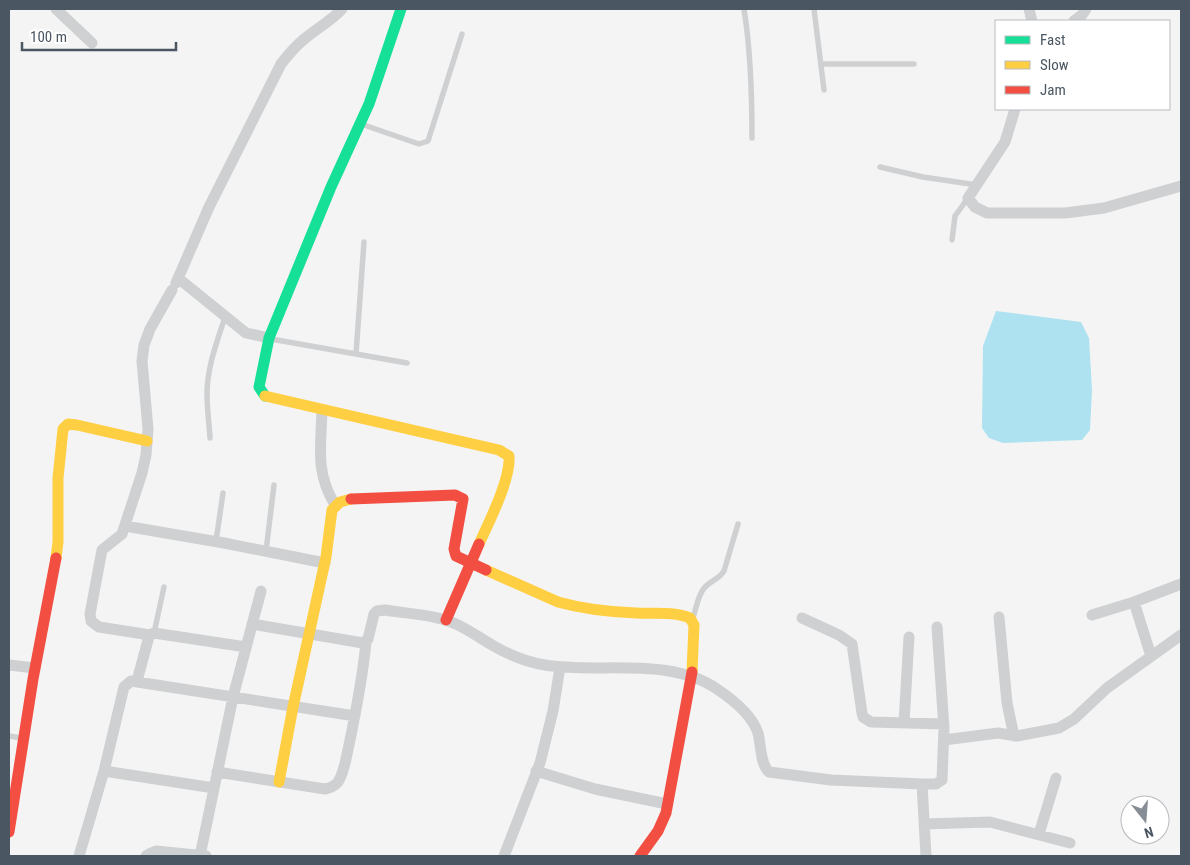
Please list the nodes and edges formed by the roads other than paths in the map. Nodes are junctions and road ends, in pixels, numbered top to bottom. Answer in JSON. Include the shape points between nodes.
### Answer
{"nodes":[{"id":1,"x":56,"y":9,"type":"edge"},
{"id":2,"x":342,"y":9,"type":"edge"},
{"id":3,"x":401,"y":9,"type":"edge"},
{"id":4,"x":744,"y":9,"type":"edge"},
{"id":5,"x":814,"y":9,"type":"edge"},
{"id":6,"x":1086,"y":9,"type":"edge"},
{"id":7,"x":1075,"y":20,"type":"edge"},
{"id":8,"x":462,"y":34,"type":"dead end"},
{"id":9,"x":92,"y":43,"type":"dead end"},
{"id":10,"x":821,"y":64,"type":"junction"},
{"id":11,"x":914,"y":64,"type":"dead end"},
{"id":12,"x":824,"y":90,"type":"dead end"},
{"id":13,"x":1015,"y":110,"type":"edge"},
{"id":14,"x":360,"y":124,"type":"junction"},
{"id":15,"x":752,"y":138,"type":"dead end"},
{"id":16,"x":880,"y":166,"type":"dead end"},
{"id":17,"x":977,"y":185,"type":"junction"},
{"id":18,"x":1181,"y":186,"type":"edge"},
{"id":19,"x":968,"y":198,"type":"junction"},
{"id":20,"x":952,"y":240,"type":"dead end"},
{"id":21,"x":364,"y":242,"type":"dead end"},
{"id":22,"x":175,"y":284,"type":"junction"},
{"id":23,"x":225,"y":317,"type":"junction"},
{"id":24,"x":270,"y":338,"type":"junction"},
{"id":25,"x":356,"y":354,"type":"junction"},
{"id":26,"x":407,"y":363,"type":"dead end"},
{"id":27,"x":322,"y":410,"type":"junction"},
{"id":28,"x":210,"y":438,"type":"dead end"},
{"id":29,"x":147,"y":442,"type":"junction"},
{"id":30,"x":274,"y":485,"type":"dead end"},
{"id":31,"x":223,"y":493,"type":"dead end"},
{"id":32,"x":335,"y":506,"type":"junction"},
{"id":33,"x":738,"y":524,"type":"dead end"},
{"id":34,"x":125,"y":526,"type":"junction"},
{"id":35,"x":216,"y":541,"type":"junction"},
{"id":36,"x":266,"y":551,"type":"junction"},
{"id":37,"x":325,"y":563,"type":"junction"},
{"id":38,"x":471,"y":564,"type":"junction"},
{"id":39,"x":1181,"y":584,"type":"edge"},
{"id":40,"x":164,"y":587,"type":"dead end"},
{"id":41,"x":260,"y":591,"type":"dead end"},
{"id":42,"x":1134,"y":602,"type":"junction"},
{"id":43,"x":1092,"y":615,"type":"dead end"},
{"id":44,"x":999,"y":617,"type":"dead end"},
{"id":45,"x":802,"y":618,"type":"dead end"},
{"id":46,"x":446,"y":620,"type":"junction"},
{"id":47,"x":693,"y":621,"type":"junction"},
{"id":48,"x":252,"y":624,"type":"junction"},
{"id":49,"x":937,"y":627,"type":"dead end"},
{"id":50,"x":152,"y":634,"type":"junction"},
{"id":51,"x":310,"y":635,"type":"junction"},
{"id":52,"x":1181,"y":635,"type":"edge"},
{"id":53,"x":908,"y":637,"type":"dead end"},
{"id":54,"x":366,"y":642,"type":"junction"},
{"id":55,"x":246,"y":647,"type":"junction"},
{"id":56,"x":1151,"y":656,"type":"junction"},
{"id":57,"x":9,"y":665,"type":"edge"},
{"id":58,"x":560,"y":666,"type":"junction"},
{"id":59,"x":35,"y":668,"type":"junction"},
{"id":60,"x":692,"y":677,"type":"junction"},
{"id":61,"x":137,"y":680,"type":"junction"},
{"id":62,"x":232,"y":697,"type":"junction"},
{"id":63,"x":293,"y":707,"type":"junction"},
{"id":64,"x":355,"y":716,"type":"junction"},
{"id":65,"x":904,"y":723,"type":"junction"},
{"id":66,"x":944,"y":724,"type":"junction"},
{"id":67,"x":9,"y":736,"type":"edge"},
{"id":68,"x":1014,"y":736,"type":"junction"},
{"id":69,"x":24,"y":738,"type":"junction"},
{"id":70,"x":944,"y":740,"type":"junction"},
{"id":71,"x":104,"y":771,"type":"junction"},
{"id":72,"x":536,"y":771,"type":"junction"},
{"id":73,"x":217,"y":772,"type":"junction"},
{"id":74,"x":1056,"y":778,"type":"dead end"},
{"id":75,"x":279,"y":782,"type":"junction"},
{"id":76,"x":922,"y":784,"type":"junction"},
{"id":77,"x":214,"y":788,"type":"junction"},
{"id":78,"x":667,"y":804,"type":"junction"},
{"id":79,"x":924,"y":824,"type":"junction"},
{"id":80,"x":9,"y":832,"type":"edge"},
{"id":81,"x":1039,"y":834,"type":"junction"},
{"id":82,"x":1070,"y":843,"type":"dead end"},
{"id":83,"x":79,"y":856,"type":"edge"},
{"id":84,"x":146,"y":856,"type":"edge"},
{"id":85,"x":200,"y":856,"type":"edge"},
{"id":86,"x":207,"y":856,"type":"edge"},
{"id":87,"x":504,"y":856,"type":"edge"},
{"id":88,"x":640,"y":856,"type":"edge"},
{"id":89,"x":926,"y":856,"type":"edge"}],
"edges":[{"from":1,"to":9,"type":"street"},
{"from":2,"to":22,"type":"street","via":[[304,39],[281,64],[209,207]]},
{"from":3,"to":14,"type":"street"},
{"from":4,"to":15,"type":"lane","via":[[752,82]]},
{"from":5,"to":10,"type":"lane"},
{"from":6,"to":7,"type":"street"},
{"from":8,"to":14,"type":"lane","via":[[428,141],[419,144]]},
{"from":10,"to":11,"type":"lane"},
{"from":10,"to":12,"type":"lane"},
{"from":13,"to":17,"type":"street","via":[[1005,142]]},
{"from":14,"to":24,"type":"street"},
{"from":16,"to":17,"type":"lane","via":[[923,177]]},
{"from":17,"to":19,"type":"street"},
{"from":18,"to":19,"type":"street","via":[[1104,208],[1066,213],[987,213],[980,211]]},
{"from":19,"to":20,"type":"lane","via":[[955,216]]},
{"from":21,"to":25,"type":"lane"},
{"from":22,"to":23,"type":"street"},
{"from":22,"to":29,"type":"street","via":[[144,345],[142,362]]},
{"from":23,"to":24,"type":"street","via":[[246,333]]},
{"from":23,"to":28,"type":"lane","via":[[208,381]]},
{"from":24,"to":25,"type":"lane"},
{"from":24,"to":27,"type":"street","via":[[260,380],[261,393],[271,399]]},
{"from":25,"to":26,"type":"lane"},
{"from":27,"to":32,"type":"street","via":[[320,467]]},
{"from":27,"to":38,"type":"street","via":[[500,450],[509,456],[510,466]]},
{"from":29,"to":34,"type":"street","via":[[142,473]]},
{"from":29,"to":59,"type":"street","via":[[77,424],[68,424],[63,429],[55,571]]},
{"from":30,"to":36,"type":"lane"},
{"from":31,"to":35,"type":"lane"},
{"from":32,"to":37,"type":"street"},
{"from":32,"to":38,"type":"street","via":[[350,500],[460,496],[463,504],[454,553]]},
{"from":33,"to":47,"type":"lane","via":[[724,571],[721,577],[706,585]]},
{"from":34,"to":35,"type":"street"},
{"from":34,"to":50,"type":"street","via":[[118,539],[102,550],[90,617],[99,627]]},
{"from":35,"to":36,"type":"street"},
{"from":36,"to":37,"type":"street"},
{"from":37,"to":51,"type":"street"},
{"from":38,"to":46,"type":"street"},
{"from":38,"to":47,"type":"street","via":[[570,606],[678,615]]},
{"from":39,"to":42,"type":"street"},
{"from":40,"to":50,"type":"lane"},
{"from":41,"to":48,"type":"street"},
{"from":42,"to":43,"type":"street"},
{"from":42,"to":56,"type":"street"},
{"from":44,"to":68,"type":"street","via":[[1007,703]]},
{"from":45,"to":65,"type":"street","via":[[852,644],[863,717],[871,722]]},
{"from":46,"to":54,"type":"street","via":[[381,610],[374,614]]},
{"from":46,"to":58,"type":"street","via":[[507,654]]},
{"from":47,"to":60,"type":"street"},
{"from":48,"to":51,"type":"street"},
{"from":48,"to":55,"type":"street"},
{"from":49,"to":66,"type":"street"},
{"from":50,"to":55,"type":"street"},
{"from":50,"to":61,"type":"street"},
{"from":51,"to":54,"type":"street","via":[[358,644]]},
{"from":51,"to":63,"type":"street"},
{"from":52,"to":56,"type":"street"},
{"from":53,"to":65,"type":"street"},
{"from":54,"to":64,"type":"street"},
{"from":55,"to":62,"type":"street"},
{"from":56,"to":68,"type":"street","via":[[1107,688],[1065,725]]},
{"from":57,"to":59,"type":"street"},
{"from":58,"to":60,"type":"street","via":[[656,670]]},
{"from":58,"to":72,"type":"street","via":[[553,711]]},
{"from":59,"to":69,"type":"street"},
{"from":60,"to":76,"type":"street","via":[[716,688],[747,715],[758,733],[769,772],[831,780]]},
{"from":60,"to":78,"type":"street"},
{"from":61,"to":62,"type":"street"},
{"from":61,"to":71,"type":"street","via":[[124,687]]},
{"from":62,"to":63,"type":"street"},
{"from":62,"to":73,"type":"street"},
{"from":63,"to":64,"type":"street"},
{"from":63,"to":75,"type":"street"},
{"from":64,"to":75,"type":"street","via":[[344,766],[336,784],[325,789]]},
{"from":65,"to":66,"type":"street"},
{"from":66,"to":70,"type":"street"},
{"from":67,"to":69,"type":"lane"},
{"from":68,"to":70,"type":"street","via":[[998,733]]},
{"from":69,"to":80,"type":"street"},
{"from":70,"to":76,"type":"street","via":[[942,780],[936,784]]},
{"from":71,"to":77,"type":"street"},
{"from":71,"to":83,"type":"street"},
{"from":72,"to":78,"type":"street"},
{"from":72,"to":87,"type":"street"},
{"from":73,"to":75,"type":"street"},
{"from":73,"to":77,"type":"street"},
{"from":74,"to":81,"type":"street"},
{"from":76,"to":79,"type":"street"},
{"from":77,"to":85,"type":"street"},
{"from":78,"to":88,"type":"street","via":[[662,826]]},
{"from":79,"to":81,"type":"street","via":[[990,822]]},
{"from":79,"to":89,"type":"street"},
{"from":81,"to":82,"type":"street"},
{"from":84,"to":85,"type":"street","via":[[156,851]]},
{"from":85,"to":86,"type":"street"}]}
